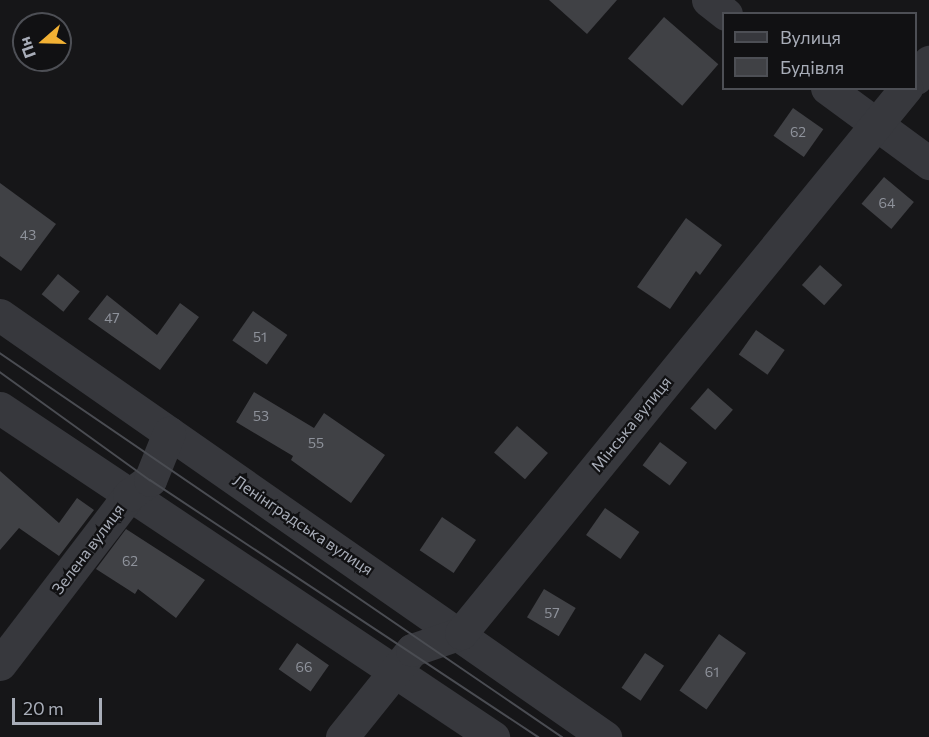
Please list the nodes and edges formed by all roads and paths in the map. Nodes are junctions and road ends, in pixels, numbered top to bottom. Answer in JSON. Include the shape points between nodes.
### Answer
{"nodes":[{"id":1,"x":708,"y":0,"type":"edge"},
{"id":2,"x":723,"y":12,"type":"edge"},
{"id":3,"x":929,"y":62,"type":"edge"},
{"id":4,"x":917,"y":76,"type":"edge"},
{"id":5,"x":829,"y":90,"type":"edge"},
{"id":6,"x":904,"y":90,"type":"edge"},
{"id":7,"x":875,"y":125,"type":"junction"},
{"id":8,"x":929,"y":164,"type":"edge"},
{"id":9,"x":0,"y":315,"type":"edge"},
{"id":10,"x":0,"y":408,"type":"edge"},
{"id":11,"x":169,"y":433,"type":"junction"},
{"id":12,"x":129,"y":495,"type":"junction"},
{"id":13,"x":461,"y":633,"type":"junction"},
{"id":14,"x":0,"y":664,"type":"edge"},
{"id":15,"x":395,"y":670,"type":"junction"},
{"id":16,"x":342,"y":737,"type":"edge"},
{"id":17,"x":493,"y":737,"type":"edge"},
{"id":18,"x":605,"y":737,"type":"edge"}],
"edges":[{"from":1,"to":2,"type":"street"},
{"from":3,"to":4,"type":"street"},
{"from":5,"to":7,"type":"street"},
{"from":6,"to":7,"type":"street","name":"Мінська вулиця"},
{"from":7,"to":8,"type":"street"},
{"from":7,"to":13,"type":"street","name":"Мінська вулиця"},
{"from":9,"to":11,"type":"street","name":"Ленінградська вулиця"},
{"from":10,"to":12,"type":"street"},
{"from":11,"to":12,"type":"street","name":"Зелена вулиця","via":[[150,480]]},
{"from":11,"to":13,"type":"street","name":"Ленінградська вулиця"},
{"from":12,"to":14,"type":"street","name":"Зелена вулиця"},
{"from":12,"to":15,"type":"street"},
{"from":13,"to":15,"type":"street","via":[[412,650]]},
{"from":13,"to":18,"type":"street","name":"Ленінградська вулиця"},
{"from":15,"to":16,"type":"street"},
{"from":15,"to":17,"type":"street"}]}
